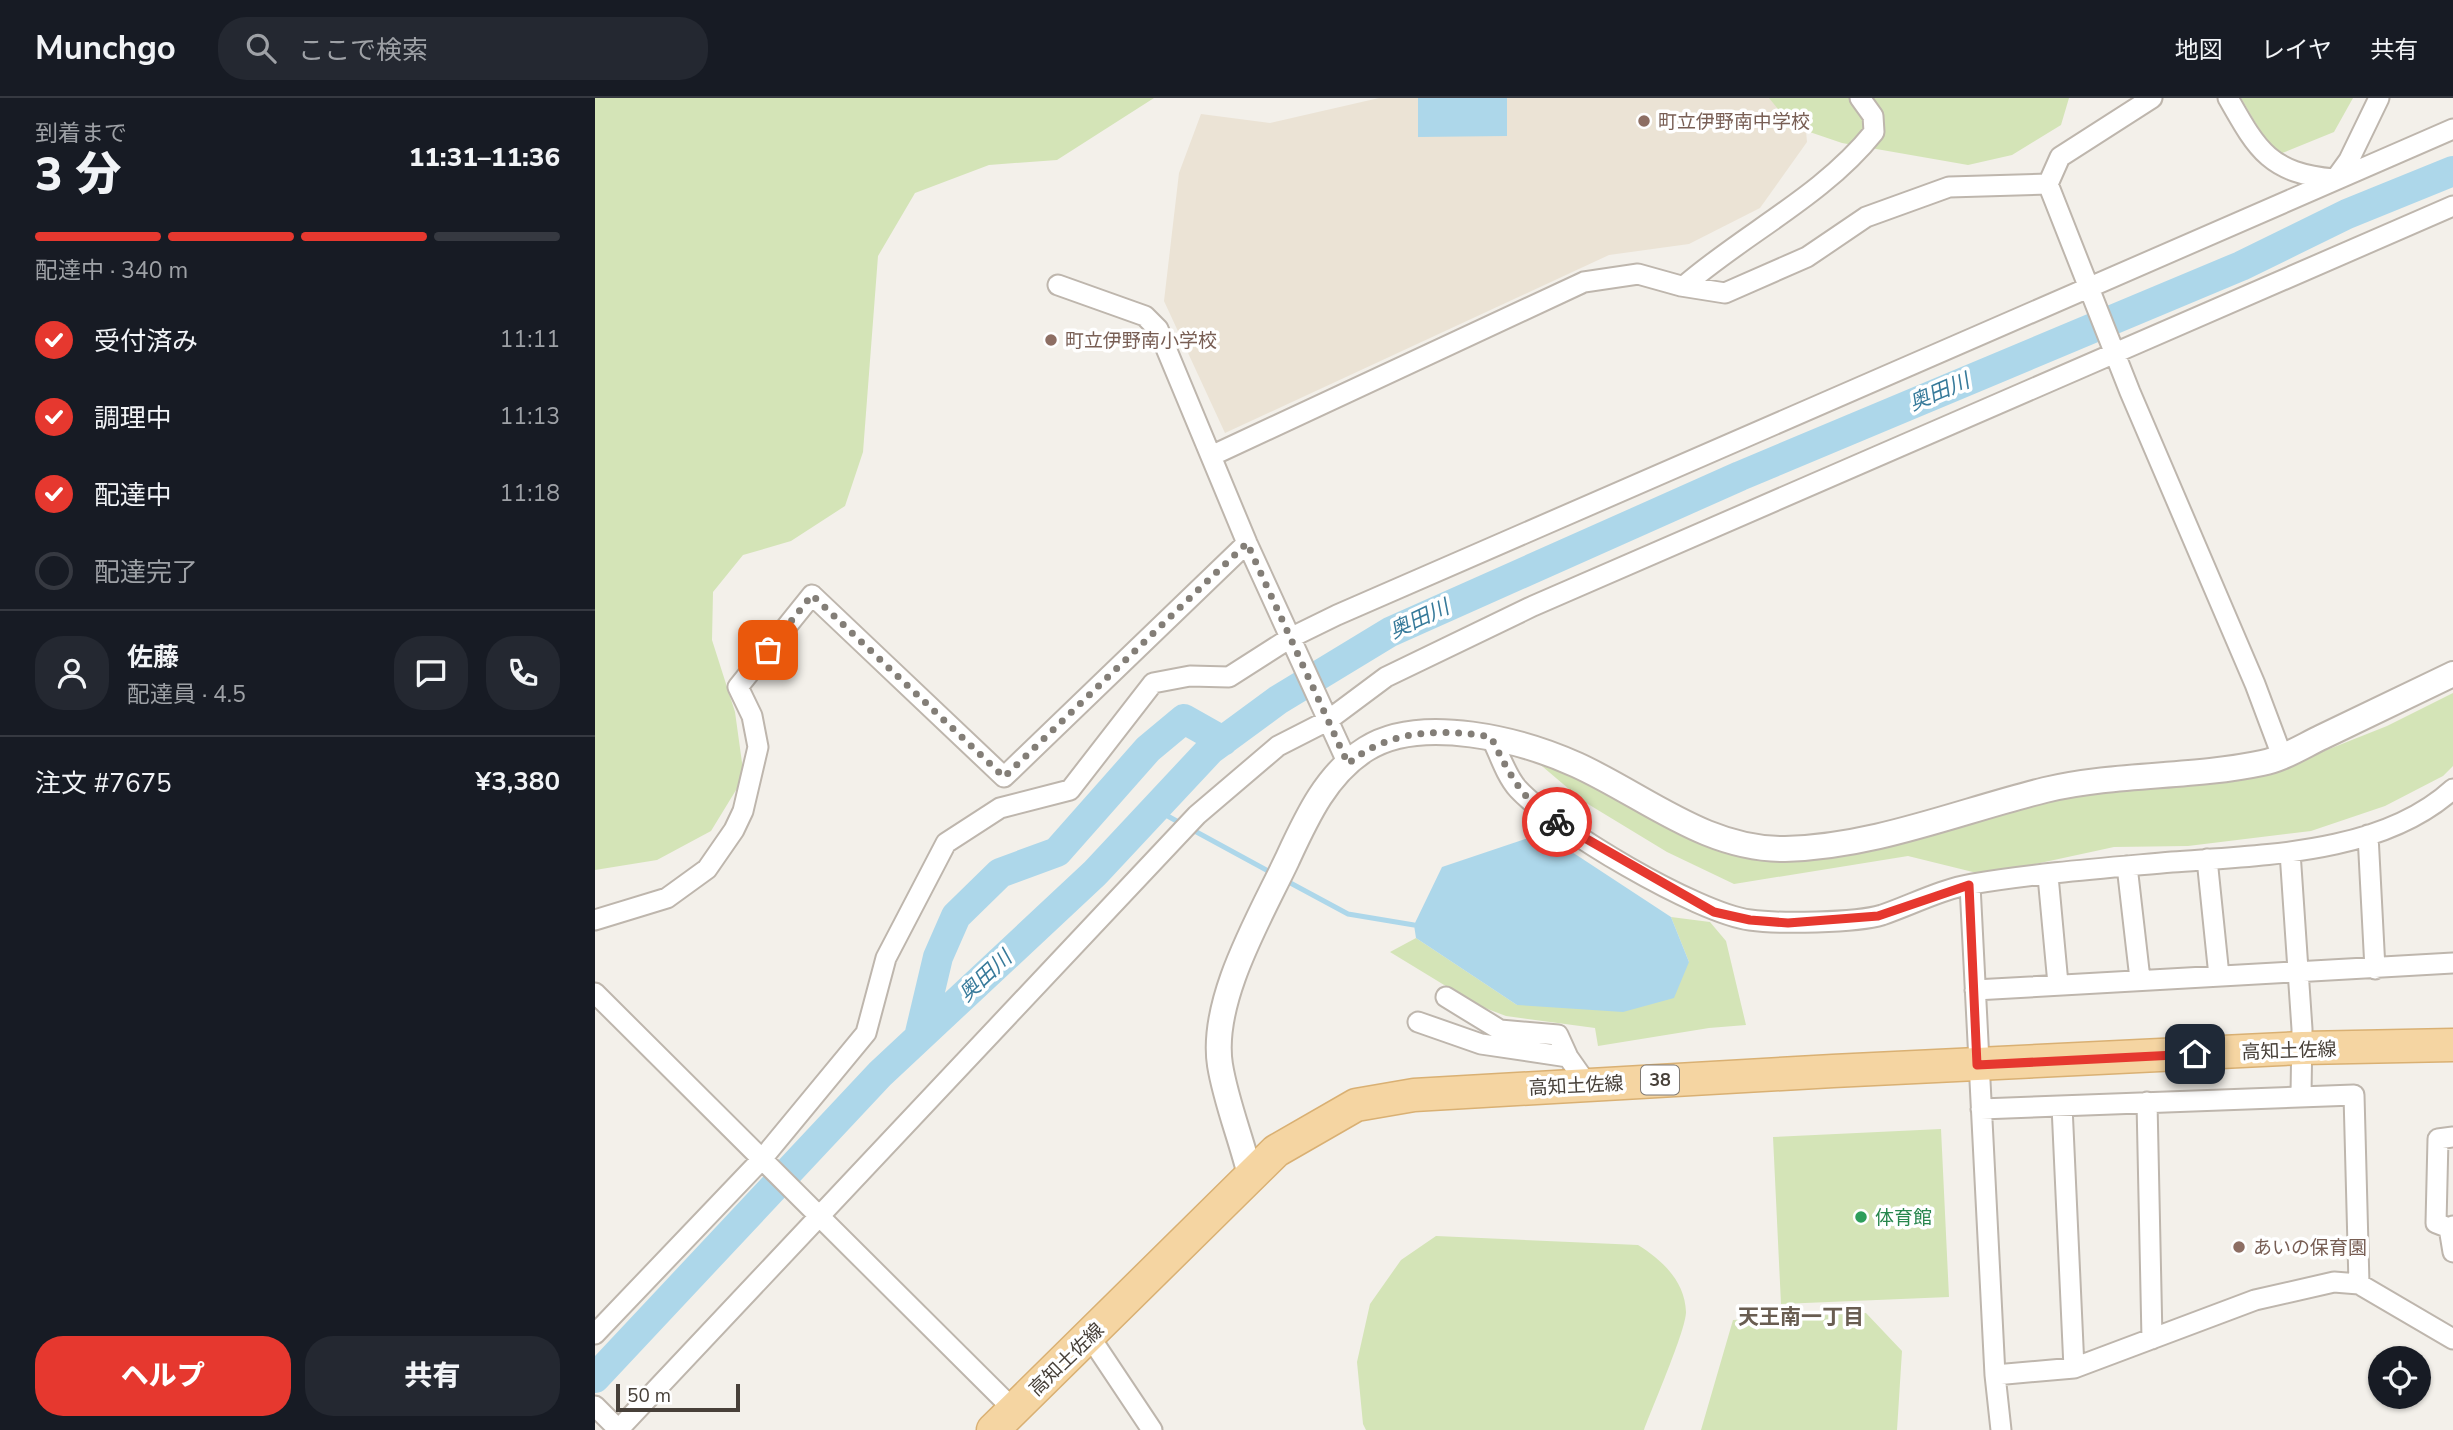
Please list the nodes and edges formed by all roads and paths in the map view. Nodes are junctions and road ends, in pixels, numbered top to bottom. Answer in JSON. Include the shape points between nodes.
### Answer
{"nodes":[{"id":1,"x":1860,"y":98,"type":"edge"},
{"id":2,"x":2152,"y":98,"type":"edge"},
{"id":3,"x":2228,"y":98,"type":"edge"},
{"id":4,"x":2379,"y":98,"type":"edge"},
{"id":5,"x":2453,"y":129,"type":"edge"},
{"id":6,"x":2335,"y":179,"type":"junction"},
{"id":7,"x":2048,"y":184,"type":"junction"},
{"id":8,"x":2453,"y":206,"type":"edge"},
{"id":9,"x":1058,"y":285,"type":"dead end"},
{"id":10,"x":1684,"y":286,"type":"junction"},
{"id":11,"x":2090,"y":288,"type":"junction"},
{"id":12,"x":2115,"y":353,"type":"junction"},
{"id":13,"x":1211,"y":456,"type":"junction"},
{"id":14,"x":1247,"y":543,"type":"junction"},
{"id":15,"x":1290,"y":638,"type":"junction"},
{"id":16,"x":2453,"y":674,"type":"edge"},
{"id":17,"x":1323,"y":712,"type":"junction"},
{"id":18,"x":1491,"y":737,"type":"junction"},
{"id":19,"x":2282,"y":756,"type":"junction"},
{"id":20,"x":1348,"y":764,"type":"junction"},
{"id":21,"x":2453,"y":789,"type":"edge"},
{"id":22,"x":2368,"y":835,"type":"junction"},
{"id":23,"x":2290,"y":852,"type":"junction"},
{"id":24,"x":2207,"y":859,"type":"junction"},
{"id":25,"x":2127,"y":866,"type":"junction"},
{"id":26,"x":2049,"y":876,"type":"junction"},
{"id":27,"x":1969,"y":885,"type":"junction"},
{"id":28,"x":595,"y":920,"type":"edge"},
{"id":29,"x":2453,"y":963,"type":"edge"},
{"id":30,"x":2375,"y":969,"type":"junction"},
{"id":31,"x":2300,"y":974,"type":"junction"},
{"id":32,"x":2219,"y":976,"type":"junction"},
{"id":33,"x":2140,"y":979,"type":"junction"},
{"id":34,"x":2058,"y":984,"type":"junction"},
{"id":35,"x":1975,"y":990,"type":"junction"},
{"id":36,"x":595,"y":993,"type":"edge"},
{"id":37,"x":1445,"y":997,"type":"dead end"},
{"id":38,"x":1418,"y":1022,"type":"dead end"},
{"id":39,"x":2453,"y":1045,"type":"edge"},
{"id":40,"x":2303,"y":1048,"type":"junction"},
{"id":41,"x":1568,"y":1057,"type":"junction"},
{"id":42,"x":1977,"y":1065,"type":"junction"},
{"id":43,"x":1587,"y":1084,"type":"junction"},
{"id":44,"x":2301,"y":1095,"type":"junction"},
{"id":45,"x":2147,"y":1102,"type":"junction"},
{"id":46,"x":2062,"y":1106,"type":"junction"},
{"id":47,"x":1980,"y":1109,"type":"junction"},
{"id":48,"x":2453,"y":1137,"type":"edge"},
{"id":49,"x":762,"y":1159,"type":"junction"},
{"id":50,"x":1250,"y":1175,"type":"junction"},
{"id":51,"x":820,"y":1218,"type":"junction"},
{"id":52,"x":2451,"y":1227,"type":"edge"},
{"id":53,"x":2453,"y":1252,"type":"edge"},
{"id":54,"x":2359,"y":1284,"type":"junction"},
{"id":55,"x":595,"y":1334,"type":"edge"},
{"id":56,"x":1090,"y":1337,"type":"junction"},
{"id":57,"x":2152,"y":1339,"type":"junction"},
{"id":58,"x":2453,"y":1339,"type":"edge"},
{"id":59,"x":2074,"y":1368,"type":"junction"},
{"id":60,"x":1995,"y":1375,"type":"junction"},
{"id":61,"x":595,"y":1406,"type":"edge"},
{"id":62,"x":1004,"y":1420,"type":"edge"},
{"id":63,"x":619,"y":1430,"type":"edge"},
{"id":64,"x":1152,"y":1430,"type":"edge"},
{"id":65,"x":2001,"y":1430,"type":"edge"}],
"edges":[{"from":1,"to":10,"type":"street","via":[[1873,116],[1874,132],[1864,146]]},
{"from":2,"to":7,"type":"street","via":[[2060,157]]},
{"from":3,"to":6,"type":"street","via":[[2248,134],[2281,169]]},
{"from":4,"to":6,"type":"street"},
{"from":5,"to":6,"type":"street"},
{"from":6,"to":11,"type":"street"},
{"from":7,"to":10,"type":"street","via":[[1948,187],[1866,217],[1807,257],[1725,293]]},
{"from":7,"to":11,"type":"street"},
{"from":8,"to":12,"type":"street"},
{"from":9,"to":13,"type":"street","via":[[1145,316],[1159,329]]},
{"from":10,"to":13,"type":"street","via":[[1638,274],[1584,282]]},
{"from":11,"to":12,"type":"street"},
{"from":11,"to":15,"type":"street"},
{"from":12,"to":17,"type":"street","via":[[1533,606]]},
{"from":12,"to":19,"type":"street"},
{"from":13,"to":14,"type":"street"},
{"from":14,"to":15,"type":"street"},
{"from":14,"to":28,"type":"street","via":[[1004,777],[812,595],[738,687],[752,716],[758,747],[734,830],[707,869],[667,898]]},
{"from":15,"to":17,"type":"street"},
{"from":15,"to":49,"type":"street","via":[[1229,677],[1190,676],[1153,683],[1070,790],[1000,808],[946,843],[886,958],[866,1033]]},
{"from":16,"to":19,"type":"street"},
{"from":17,"to":20,"type":"street"},
{"from":17,"to":51,"type":"street","via":[[1197,815]]},
{"from":18,"to":19,"type":"street","via":[[1578,765],[1709,834],[1781,849],[1885,835],[2050,789],[2146,774],[2228,769]]},
{"from":18,"to":20,"type":"street","via":[[1460,732],[1410,736],[1380,742]]},
{"from":18,"to":27,"type":"street","via":[[1515,786],[1545,815],[1714,912],[1788,923],[1878,916]]},
{"from":20,"to":50,"type":"street","via":[[1332,778],[1307,817],[1243,954],[1222,1017],[1220,1064]]},
{"from":21,"to":22,"type":"street","via":[[2407,821]]},
{"from":22,"to":23,"type":"street"},
{"from":22,"to":30,"type":"street"},
{"from":23,"to":24,"type":"street"},
{"from":23,"to":31,"type":"street"},
{"from":24,"to":25,"type":"street"},
{"from":24,"to":32,"type":"street"},
{"from":25,"to":26,"type":"street"},
{"from":25,"to":33,"type":"street"},
{"from":26,"to":27,"type":"street"},
{"from":26,"to":34,"type":"street"},
{"from":27,"to":35,"type":"street"},
{"from":29,"to":30,"type":"street"},
{"from":30,"to":31,"type":"street"},
{"from":31,"to":32,"type":"street"},
{"from":31,"to":40,"type":"street"},
{"from":32,"to":33,"type":"street"},
{"from":33,"to":34,"type":"street"},
{"from":34,"to":35,"type":"street"},
{"from":35,"to":42,"type":"street"},
{"from":36,"to":49,"type":"street"},
{"from":37,"to":41,"type":"street","via":[[1500,1030],[1557,1034]]},
{"from":38,"to":41,"type":"street","via":[[1481,1044]]},
{"from":39,"to":40,"type":"main road","name":"高知土佐線","number":"38"},
{"from":40,"to":42,"type":"main road","name":"高知土佐線","number":"38"},
{"from":40,"to":44,"type":"street"},
{"from":41,"to":43,"type":"street"},
{"from":42,"to":43,"type":"main road","name":"高知土佐線","number":"38"},
{"from":42,"to":47,"type":"street"},
{"from":43,"to":50,"type":"main road","name":"高知土佐線","number":"38","via":[[1413,1096],[1356,1105],[1276,1151]]},
{"from":44,"to":45,"type":"street"},
{"from":44,"to":54,"type":"street","via":[[2354,1094]]},
{"from":45,"to":46,"type":"street"},
{"from":45,"to":57,"type":"street"},
{"from":46,"to":47,"type":"street"},
{"from":46,"to":59,"type":"street"},
{"from":47,"to":60,"type":"street"},
{"from":48,"to":52,"type":"street","via":[[2438,1139],[2436,1223]]},
{"from":49,"to":51,"type":"street"},
{"from":49,"to":55,"type":"street"},
{"from":50,"to":56,"type":"main road","name":"高知土佐線","number":"38"},
{"from":51,"to":62,"type":"street"},
{"from":51,"to":63,"type":"street"},
{"from":52,"to":53,"type":"street"},
{"from":54,"to":57,"type":"street","via":[[2334,1282],[2255,1300]]},
{"from":54,"to":58,"type":"street"},
{"from":56,"to":62,"type":"main road","name":"高知土佐線","number":"38"},
{"from":56,"to":64,"type":"street"},
{"from":57,"to":59,"type":"street"},
{"from":59,"to":60,"type":"street"},
{"from":60,"to":65,"type":"street"},
{"from":61,"to":63,"type":"street"}]}
